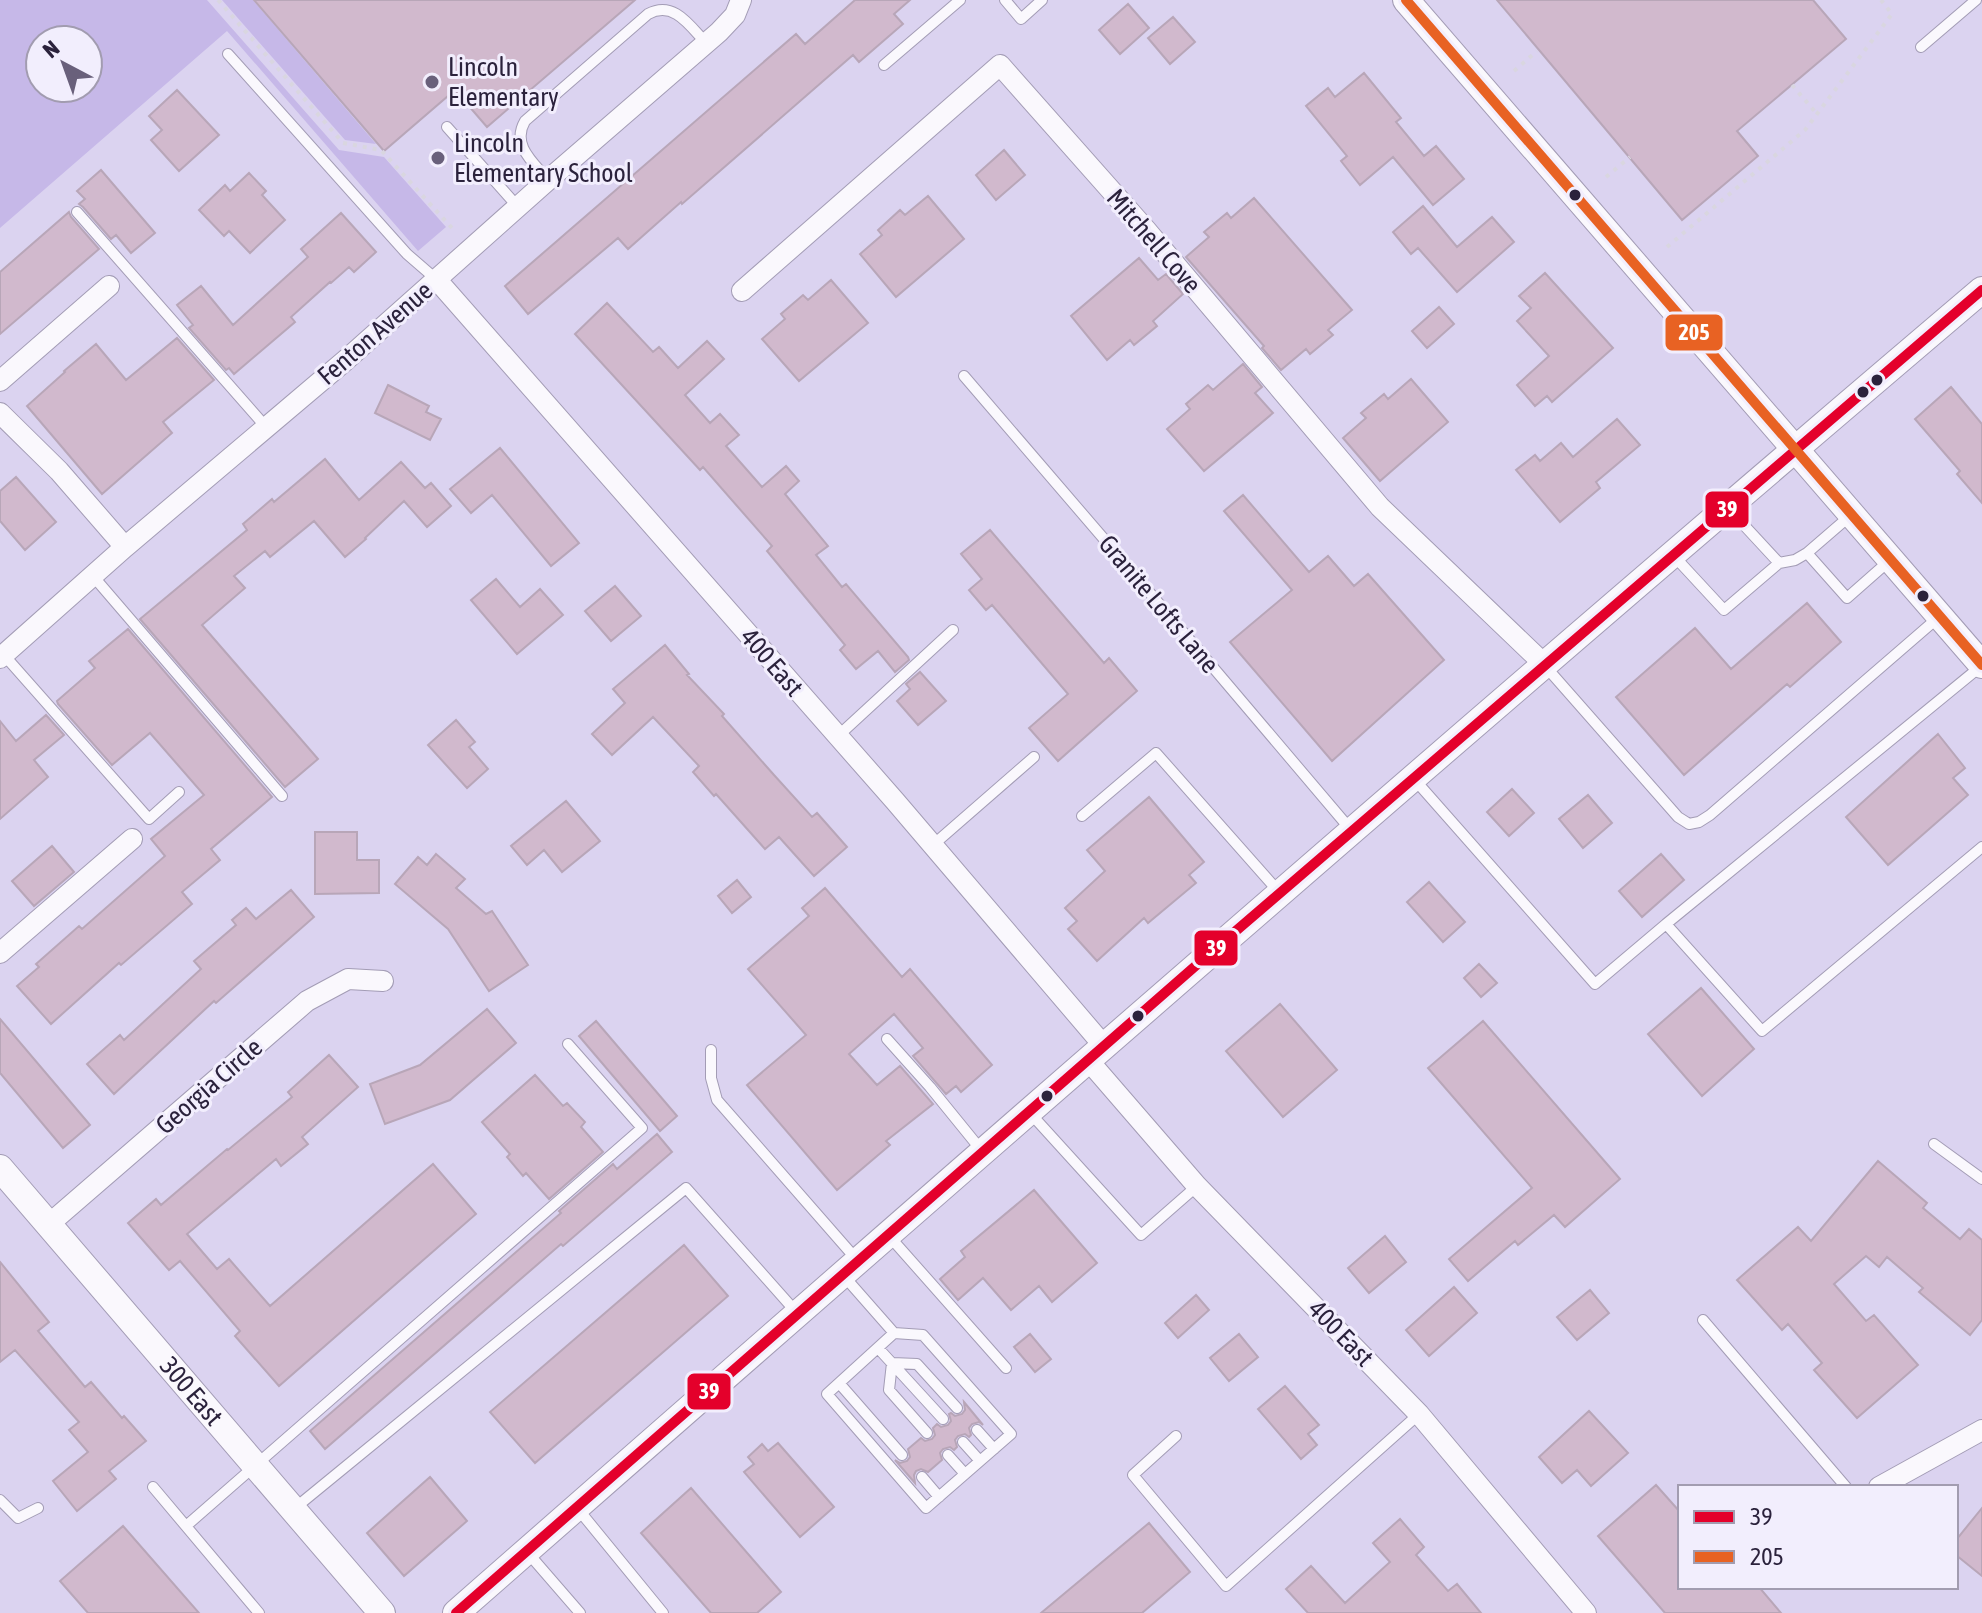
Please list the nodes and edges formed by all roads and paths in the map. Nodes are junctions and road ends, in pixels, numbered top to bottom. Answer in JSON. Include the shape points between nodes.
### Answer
{"nodes":[{"id":1,"x":218,"y":0,"type":"edge"},
{"id":2,"x":741,"y":0,"type":"edge"},
{"id":3,"x":960,"y":0,"type":"edge"},
{"id":4,"x":1005,"y":0,"type":"edge"},
{"id":5,"x":1042,"y":0,"type":"edge"},
{"id":6,"x":1406,"y":0,"type":"edge"},
{"id":7,"x":1881,"y":0,"type":"edge"},
{"id":8,"x":1976,"y":0,"type":"edge"},
{"id":9,"x":706,"y":43,"type":"junction"},
{"id":10,"x":1921,"y":47,"type":"dead end"},
{"id":11,"x":1537,"y":51,"type":"dead end"},
{"id":12,"x":228,"y":54,"type":"dead end"},
{"id":13,"x":884,"y":65,"type":"dead end"},
{"id":14,"x":1514,"y":71,"type":"dead end"},
{"id":15,"x":1792,"y":85,"type":"dead end"},
{"id":16,"x":1817,"y":114,"type":"junction"},
{"id":17,"x":447,"y":127,"type":"dead end"},
{"id":18,"x":1630,"y":157,"type":"dead end"},
{"id":19,"x":1606,"y":177,"type":"dead end"},
{"id":20,"x":548,"y":180,"type":"junction"},
{"id":21,"x":518,"y":207,"type":"junction"},
{"id":22,"x":77,"y":212,"type":"dead end"},
{"id":23,"x":452,"y":228,"type":"dead end"},
{"id":24,"x":1667,"y":247,"type":"dead end"},
{"id":25,"x":437,"y":280,"type":"junction"},
{"id":26,"x":109,"y":286,"type":"dead end"},
{"id":27,"x":1982,"y":290,"type":"edge"},
{"id":28,"x":742,"y":291,"type":"dead end"},
{"id":29,"x":964,"y":376,"type":"dead end"},
{"id":30,"x":0,"y":381,"type":"edge"},
{"id":31,"x":0,"y":413,"type":"edge"},
{"id":32,"x":266,"y":427,"type":"junction"},
{"id":33,"x":1794,"y":449,"type":"junction"},
{"id":34,"x":1728,"y":507,"type":"junction"},
{"id":35,"x":1851,"y":515,"type":"junction"},
{"id":36,"x":125,"y":547,"type":"junction"},
{"id":37,"x":1807,"y":553,"type":"junction"},
{"id":38,"x":1673,"y":555,"type":"junction"},
{"id":39,"x":1891,"y":560,"type":"junction"},
{"id":40,"x":1779,"y":563,"type":"junction"},
{"id":41,"x":93,"y":576,"type":"junction"},
{"id":42,"x":1941,"y":616,"type":"junction"},
{"id":43,"x":953,"y":630,"type":"dead end"},
{"id":44,"x":2,"y":657,"type":"edge"},
{"id":45,"x":1545,"y":665,"type":"junction"},
{"id":46,"x":1982,"y":666,"type":"edge"},
{"id":47,"x":838,"y":736,"type":"junction"},
{"id":48,"x":1034,"y":757,"type":"dead end"},
{"id":49,"x":1413,"y":779,"type":"junction"},
{"id":50,"x":179,"y":792,"type":"dead end"},
{"id":51,"x":282,"y":796,"type":"dead end"},
{"id":52,"x":1082,"y":816,"type":"dead end"},
{"id":53,"x":1352,"y":832,"type":"junction"},
{"id":54,"x":132,"y":839,"type":"dead end"},
{"id":55,"x":933,"y":845,"type":"junction"},
{"id":56,"x":1982,"y":847,"type":"edge"},
{"id":57,"x":1280,"y":894,"type":"junction"},
{"id":58,"x":1666,"y":924,"type":"junction"},
{"id":59,"x":0,"y":953,"type":"edge"},
{"id":60,"x":383,"y":981,"type":"dead end"},
{"id":61,"x":887,"y":1039,"type":"dead end"},
{"id":62,"x":568,"y":1044,"type":"dead end"},
{"id":63,"x":711,"y":1050,"type":"dead end"},
{"id":64,"x":1096,"y":1053,"type":"junction"},
{"id":65,"x":1030,"y":1112,"type":"junction"},
{"id":66,"x":1934,"y":1144,"type":"dead end"},
{"id":67,"x":983,"y":1153,"type":"junction"},
{"id":68,"x":0,"y":1168,"type":"edge"},
{"id":69,"x":1982,"y":1179,"type":"edge"},
{"id":70,"x":1197,"y":1186,"type":"junction"},
{"id":71,"x":48,"y":1225,"type":"junction"},
{"id":72,"x":888,"y":1236,"type":"junction"},
{"id":73,"x":851,"y":1268,"type":"junction"},
{"id":74,"x":798,"y":1314,"type":"junction"},
{"id":75,"x":1703,"y":1320,"type":"dead end"},
{"id":76,"x":894,"y":1333,"type":"junction"},
{"id":77,"x":878,"y":1348,"type":"junction"},
{"id":78,"x":892,"y":1363,"type":"junction"},
{"id":79,"x":1006,"y":1368,"type":"dead end"},
{"id":80,"x":839,"y":1383,"type":"junction"},
{"id":81,"x":957,"y":1408,"type":"dead end"},
{"id":82,"x":1419,"y":1414,"type":"junction"},
{"id":83,"x":943,"y":1419,"type":"dead end"},
{"id":84,"x":977,"y":1430,"type":"dead end"},
{"id":85,"x":1982,"y":1430,"type":"edge"},
{"id":86,"x":927,"y":1433,"type":"dead end"},
{"id":87,"x":1176,"y":1436,"type":"dead end"},
{"id":88,"x":963,"y":1442,"type":"dead end"},
{"id":89,"x":994,"y":1449,"type":"junction"},
{"id":90,"x":902,"y":1455,"type":"dead end"},
{"id":91,"x":948,"y":1455,"type":"dead end"},
{"id":92,"x":980,"y":1461,"type":"junction"},
{"id":93,"x":255,"y":1464,"type":"junction"},
{"id":94,"x":965,"y":1474,"type":"junction"},
{"id":95,"x":922,"y":1477,"type":"dead end"},
{"id":96,"x":1844,"y":1485,"type":"edge"},
{"id":97,"x":1883,"y":1485,"type":"edge"},
{"id":98,"x":153,"y":1487,"type":"dead end"},
{"id":99,"x":939,"y":1497,"type":"junction"},
{"id":100,"x":0,"y":1500,"type":"edge"},
{"id":101,"x":577,"y":1507,"type":"junction"},
{"id":102,"x":38,"y":1508,"type":"dead end"},
{"id":103,"x":294,"y":1509,"type":"junction"},
{"id":104,"x":186,"y":1526,"type":"junction"},
{"id":105,"x":526,"y":1551,"type":"junction"},
{"id":106,"x":259,"y":1613,"type":"edge"},
{"id":107,"x":382,"y":1613,"type":"edge"},
{"id":108,"x":456,"y":1613,"type":"edge"},
{"id":109,"x":580,"y":1613,"type":"edge"},
{"id":110,"x":663,"y":1613,"type":"edge"},
{"id":111,"x":1586,"y":1613,"type":"edge"}],
"edges":[{"from":1,"to":23,"type":"path","via":[[343,143],[381,150]]},
{"from":2,"to":9,"type":"street","name":"Fenton Avenue","via":[[735,15]]},
{"from":3,"to":13,"type":"lane"},
{"from":4,"to":5,"type":"lane","via":[[1021,19]]},
{"from":6,"to":33,"type":"main road"},
{"from":7,"to":16,"type":"path","via":[[1892,14]]},
{"from":8,"to":10,"type":"lane"},
{"from":9,"to":20,"type":"street","name":"Fenton Avenue"},
{"from":9,"to":20,"type":"lane","via":[[676,13],[666,8],[648,14],[520,129],[522,145]]},
{"from":11,"to":14,"type":"path"},
{"from":12,"to":25,"type":"lane","via":[[407,254]]},
{"from":15,"to":16,"type":"path"},
{"from":16,"to":24,"type":"path","via":[[1805,130]]},
{"from":17,"to":21,"type":"lane"},
{"from":18,"to":19,"type":"path"},
{"from":20,"to":21,"type":"street","name":"Fenton Avenue"},
{"from":21,"to":25,"type":"street","name":"Fenton Avenue"},
{"from":22,"to":32,"type":"lane"},
{"from":25,"to":32,"type":"street","name":"Fenton Avenue"},
{"from":25,"to":47,"type":"street","name":"400 East"},
{"from":26,"to":30,"type":"street"},
{"from":27,"to":33,"type":"main road"},
{"from":28,"to":45,"type":"street","name":"Mitchell Cove","via":[[1000,65],[1380,507]]},
{"from":29,"to":53,"type":"lane","name":"Granite Lofts Lane"},
{"from":31,"to":36,"type":"street"},
{"from":32,"to":36,"type":"street","name":"Fenton Avenue"},
{"from":33,"to":34,"type":"main road"},
{"from":33,"to":35,"type":"main road"},
{"from":34,"to":38,"type":"main road"},
{"from":34,"to":40,"type":"lane"},
{"from":35,"to":37,"type":"lane"},
{"from":35,"to":39,"type":"main road"},
{"from":36,"to":41,"type":"street","name":"Fenton Avenue"},
{"from":37,"to":39,"type":"lane","via":[[1847,598]]},
{"from":37,"to":40,"type":"lane"},
{"from":38,"to":40,"type":"lane","via":[[1724,610]]},
{"from":38,"to":45,"type":"main road"},
{"from":39,"to":42,"type":"main road"},
{"from":41,"to":44,"type":"street","name":"Fenton Avenue"},
{"from":41,"to":51,"type":"lane"},
{"from":42,"to":45,"type":"lane","via":[[1710,815],[1689,824]]},
{"from":42,"to":46,"type":"main road"},
{"from":43,"to":47,"type":"lane"},
{"from":44,"to":50,"type":"lane","via":[[149,819]]},
{"from":45,"to":49,"type":"main road"},
{"from":46,"to":58,"type":"lane"},
{"from":47,"to":55,"type":"street","name":"400 East"},
{"from":48,"to":55,"type":"lane"},
{"from":49,"to":53,"type":"main road"},
{"from":49,"to":58,"type":"lane","via":[[1595,984]]},
{"from":52,"to":57,"type":"lane","via":[[1156,753]]},
{"from":53,"to":57,"type":"main road"},
{"from":54,"to":59,"type":"street"},
{"from":55,"to":64,"type":"street","name":"400 East"},
{"from":56,"to":58,"type":"lane","via":[[1762,1031]]},
{"from":57,"to":64,"type":"main road"},
{"from":60,"to":71,"type":"street","name":"Georgia Circle","via":[[348,979],[307,1001]]},
{"from":61,"to":67,"type":"lane"},
{"from":62,"to":93,"type":"lane","via":[[642,1128]]},
{"from":63,"to":73,"type":"lane","via":[[717,1100]]},
{"from":64,"to":65,"type":"main road"},
{"from":64,"to":70,"type":"street","name":"400 East"},
{"from":65,"to":67,"type":"main road"},
{"from":65,"to":70,"type":"lane","via":[[1141,1235]]},
{"from":66,"to":69,"type":"lane"},
{"from":67,"to":72,"type":"main road"},
{"from":68,"to":71,"type":"main road","name":"300 East"},
{"from":70,"to":82,"type":"street","name":"400 East"},
{"from":71,"to":93,"type":"main road","name":"300 East"},
{"from":72,"to":73,"type":"main road"},
{"from":72,"to":79,"type":"lane"},
{"from":73,"to":74,"type":"main road"},
{"from":73,"to":76,"type":"lane"},
{"from":74,"to":101,"type":"main road"},
{"from":74,"to":103,"type":"lane","via":[[686,1188]]},
{"from":75,"to":96,"type":"lane"},
{"from":76,"to":77,"type":"lane"},
{"from":76,"to":89,"type":"lane","via":[[923,1335],[1011,1434]]},
{"from":77,"to":78,"type":"lane"},
{"from":77,"to":80,"type":"lane"},
{"from":78,"to":81,"type":"lane","via":[[917,1364]]},
{"from":78,"to":83,"type":"lane"},
{"from":78,"to":86,"type":"lane","via":[[889,1390]]},
{"from":80,"to":90,"type":"lane"},
{"from":80,"to":99,"type":"lane","via":[[827,1394],[926,1508]]},
{"from":82,"to":87,"type":"lane","via":[[1226,1586],[1133,1475]]},
{"from":82,"to":111,"type":"street","name":"400 East"},
{"from":84,"to":89,"type":"lane"},
{"from":85,"to":97,"type":"street"},
{"from":88,"to":92,"type":"lane"},
{"from":89,"to":92,"type":"lane"},
{"from":91,"to":94,"type":"lane"},
{"from":92,"to":94,"type":"lane"},
{"from":93,"to":103,"type":"main road","name":"300 East"},
{"from":93,"to":104,"type":"lane"},
{"from":94,"to":99,"type":"lane"},
{"from":95,"to":99,"type":"lane"},
{"from":98,"to":104,"type":"lane"},
{"from":100,"to":102,"type":"lane","via":[[18,1518]]},
{"from":101,"to":105,"type":"main road"},
{"from":101,"to":110,"type":"lane"},
{"from":103,"to":107,"type":"main road","name":"300 East"},
{"from":104,"to":106,"type":"lane"},
{"from":105,"to":108,"type":"main road"},
{"from":105,"to":109,"type":"lane"}]}
